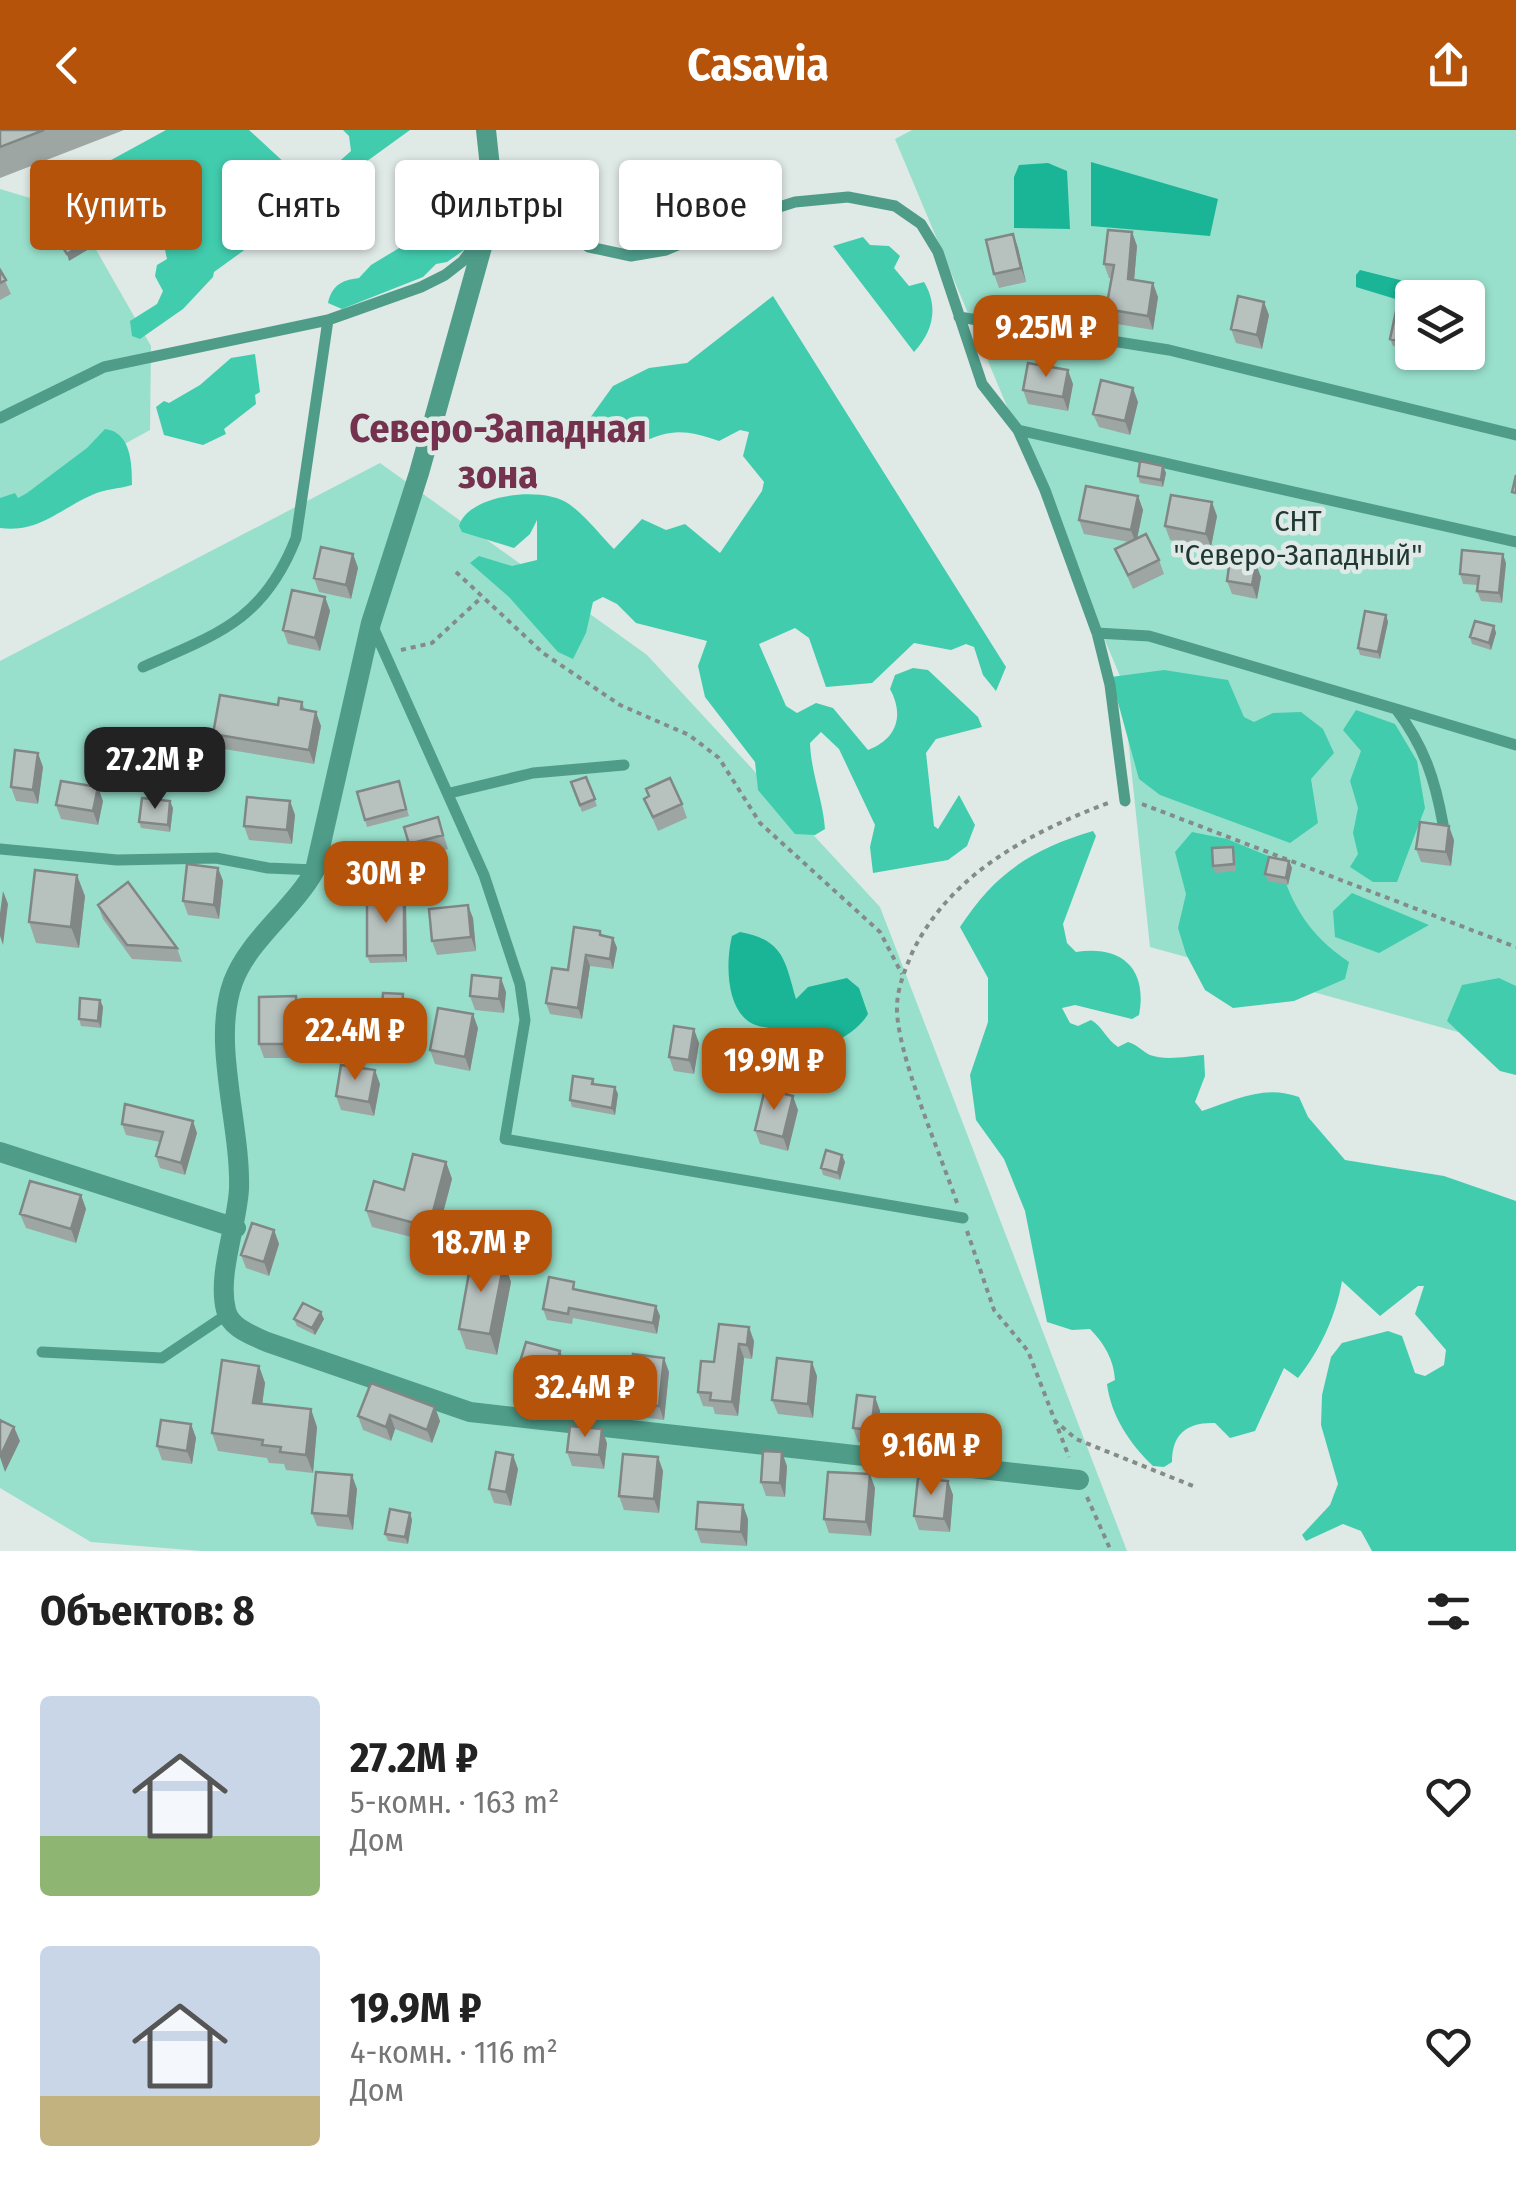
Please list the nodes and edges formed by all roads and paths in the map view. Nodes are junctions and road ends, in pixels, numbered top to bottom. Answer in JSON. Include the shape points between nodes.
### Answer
{"nodes":[{"id":1,"x":486,"y":130,"type":"edge"},
{"id":2,"x":488,"y":160,"type":"edge"},
{"id":3,"x":599,"y":249,"type":"edge"},
{"id":4,"x":471,"y":250,"type":"edge"},
{"id":5,"x":481,"y":250,"type":"edge"},
{"id":6,"x":960,"y":317,"type":"junction"},
{"id":7,"x":328,"y":320,"type":"junction"},
{"id":8,"x":0,"y":418,"type":"edge"},
{"id":9,"x":1018,"y":430,"type":"junction"},
{"id":10,"x":1516,"y":435,"type":"edge"},
{"id":11,"x":1516,"y":542,"type":"edge"},
{"id":12,"x":456,"y":572,"type":"dead end"},
{"id":13,"x":482,"y":596,"type":"junction"},
{"id":14,"x":372,"y":623,"type":"junction"},
{"id":15,"x":1097,"y":633,"type":"junction"},
{"id":16,"x":386,"y":654,"type":"junction"},
{"id":17,"x":143,"y":667,"type":"dead end"},
{"id":18,"x":1396,"y":709,"type":"junction"},
{"id":19,"x":1516,"y":745,"type":"edge"},
{"id":20,"x":624,"y":764,"type":"dead end"},
{"id":21,"x":450,"y":793,"type":"junction"},
{"id":22,"x":1125,"y":801,"type":"junction"},
{"id":23,"x":1443,"y":824,"type":"edge"},
{"id":24,"x":0,"y":849,"type":"edge"},
{"id":25,"x":315,"y":870,"type":"junction"},
{"id":26,"x":1516,"y":947,"type":"edge"},
{"id":27,"x":902,"y":974,"type":"junction"},
{"id":28,"x":0,"y":1152,"type":"edge"},
{"id":29,"x":962,"y":1218,"type":"junction"},
{"id":30,"x":236,"y":1228,"type":"junction"},
{"id":31,"x":226,"y":1315,"type":"junction"},
{"id":32,"x":42,"y":1352,"type":"dead end"},
{"id":33,"x":1051,"y":1418,"type":"junction"},
{"id":34,"x":1079,"y":1480,"type":"junction"},
{"id":35,"x":1193,"y":1486,"type":"dead end"},
{"id":36,"x":1111,"y":1551,"type":"edge"}],
"edges":[{"from":1,"to":2,"type":"street"},
{"from":3,"to":6,"type":"lane","via":[[631,256],[666,250],[795,202],[848,197],[895,206],[921,224]]},
{"from":4,"to":7,"type":"lane","via":[[446,275]]},
{"from":5,"to":14,"type":"street"},
{"from":6,"to":9,"type":"lane","via":[[982,384]]},
{"from":6,"to":10,"type":"lane","via":[[1169,350]]},
{"from":7,"to":8,"type":"lane","via":[[104,367]]},
{"from":7,"to":17,"type":"lane","via":[[296,538],[284,568],[239,620]]},
{"from":9,"to":11,"type":"lane"},
{"from":9,"to":15,"type":"lane"},
{"from":12,"to":13,"type":"path"},
{"from":13,"to":16,"type":"path","via":[[432,642]]},
{"from":13,"to":27,"type":"path","via":[[558,664],[620,706],[689,735],[719,758],[760,823],[880,932]]},
{"from":14,"to":16,"type":"lane"},
{"from":14,"to":25,"type":"street"},
{"from":15,"to":18,"type":"lane","via":[[1149,636]]},
{"from":15,"to":22,"type":"lane"},
{"from":16,"to":21,"type":"lane"},
{"from":18,"to":19,"type":"lane"},
{"from":18,"to":23,"type":"lane","via":[[1417,737]]},
{"from":20,"to":21,"type":"lane","via":[[532,773]]},
{"from":21,"to":29,"type":"lane","via":[[520,984],[525,1020],[505,1139]]},
{"from":22,"to":26,"type":"path"},
{"from":22,"to":27,"type":"path","via":[[1078,816],[984,866],[948,899]]},
{"from":24,"to":25,"type":"lane","via":[[117,860],[216,858]]},
{"from":25,"to":30,"type":"street","via":[[246,958],[228,1000]]},
{"from":27,"to":29,"type":"path","via":[[897,1005],[904,1043]]},
{"from":28,"to":30,"type":"street"},
{"from":29,"to":33,"type":"path","via":[[994,1310],[1028,1351]]},
{"from":30,"to":31,"type":"street"},
{"from":31,"to":32,"type":"lane","via":[[162,1358]]},
{"from":31,"to":34,"type":"street","via":[[267,1342],[470,1412]]},
{"from":33,"to":34,"type":"path"},
{"from":33,"to":35,"type":"path","via":[[1076,1439]]},
{"from":34,"to":36,"type":"path"}]}
